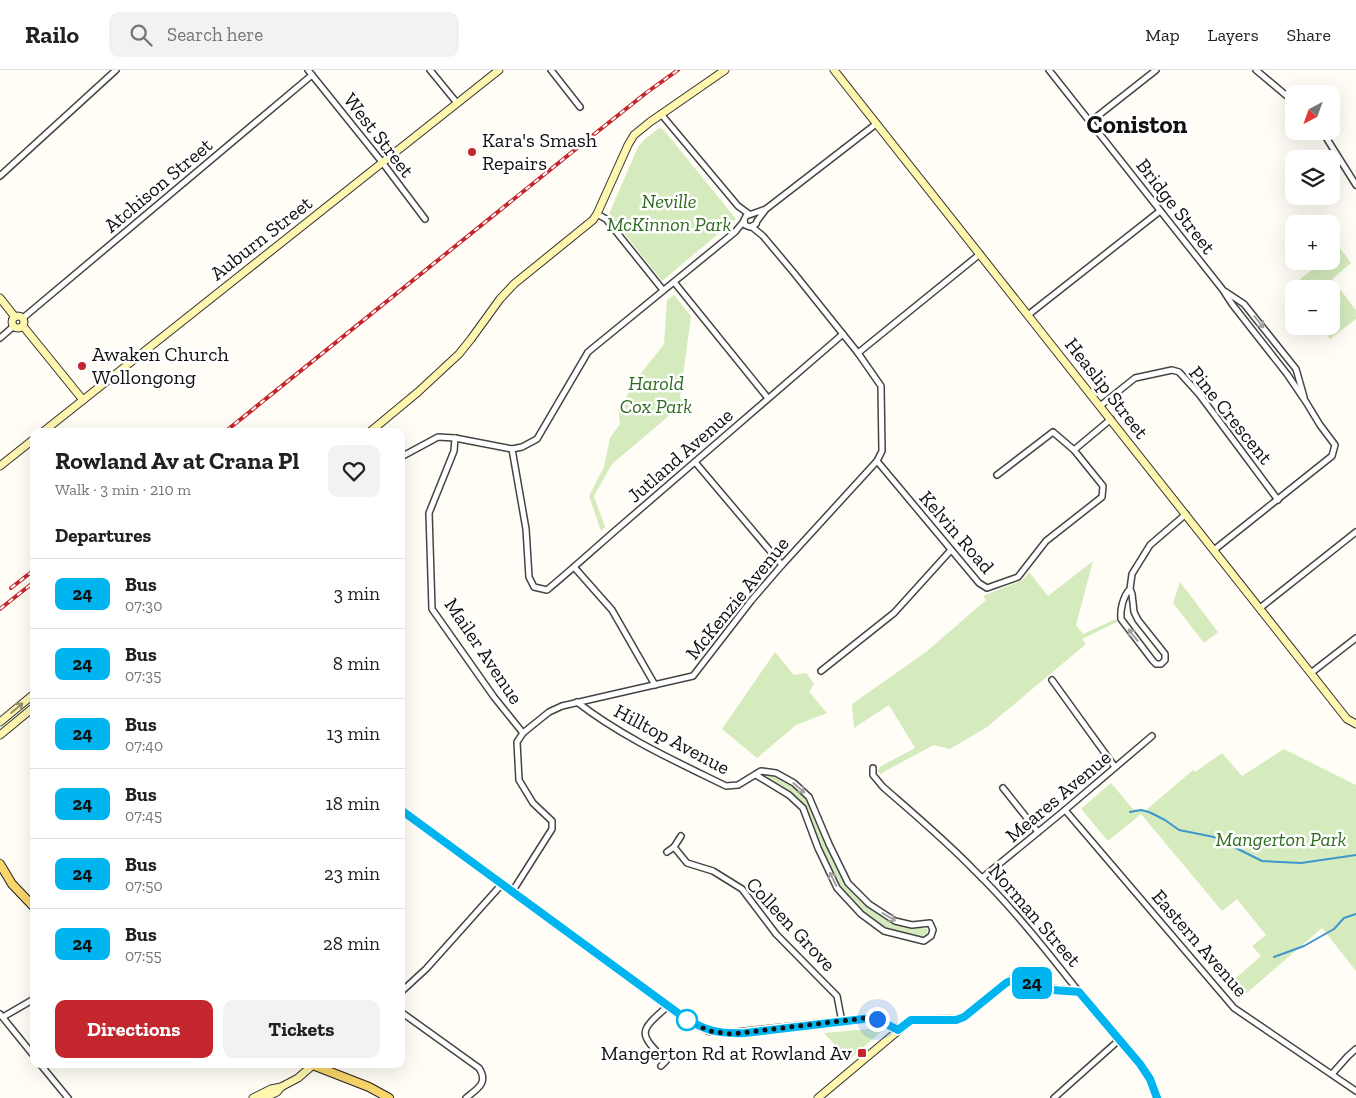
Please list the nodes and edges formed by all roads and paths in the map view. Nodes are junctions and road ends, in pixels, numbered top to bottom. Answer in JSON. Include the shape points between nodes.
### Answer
{"nodes":[{"id":1,"x":116,"y":70,"type":"edge"},
{"id":2,"x":308,"y":70,"type":"edge"},
{"id":3,"x":430,"y":70,"type":"edge"},
{"id":4,"x":499,"y":70,"type":"edge"},
{"id":5,"x":551,"y":70,"type":"edge"},
{"id":6,"x":725,"y":70,"type":"edge"},
{"id":7,"x":834,"y":70,"type":"edge"},
{"id":8,"x":1049,"y":70,"type":"edge"},
{"id":9,"x":1156,"y":70,"type":"edge"},
{"id":10,"x":1256,"y":70,"type":"edge"},
{"id":11,"x":312,"y":75,"type":"junction"},
{"id":12,"x":1285,"y":94,"type":"edge"},
{"id":13,"x":457,"y":103,"type":"junction"},
{"id":14,"x":580,"y":107,"type":"dead end"},
{"id":15,"x":661,"y":114,"type":"junction"},
{"id":16,"x":1090,"y":122,"type":"junction"},
{"id":17,"x":876,"y":124,"type":"junction"},
{"id":18,"x":1328,"y":140,"type":"edge"},
{"id":19,"x":382,"y":162,"type":"junction"},
{"id":20,"x":0,"y":176,"type":"edge"},
{"id":21,"x":1356,"y":185,"type":"edge"},
{"id":22,"x":738,"y":206,"type":"junction"},
{"id":23,"x":766,"y":209,"type":"junction"},
{"id":24,"x":1160,"y":211,"type":"junction"},
{"id":25,"x":597,"y":214,"type":"junction"},
{"id":26,"x":750,"y":214,"type":"junction"},
{"id":27,"x":426,"y":219,"type":"dead end"},
{"id":28,"x":744,"y":220,"type":"junction"},
{"id":29,"x":757,"y":221,"type":"junction"},
{"id":30,"x":750,"y":227,"type":"junction"},
{"id":31,"x":735,"y":232,"type":"junction"},
{"id":32,"x":763,"y":236,"type":"junction"},
{"id":33,"x":980,"y":254,"type":"junction"},
{"id":34,"x":674,"y":282,"type":"junction"},
{"id":35,"x":663,"y":290,"type":"junction"},
{"id":36,"x":1223,"y":290,"type":"junction"},
{"id":37,"x":0,"y":298,"type":"edge"},
{"id":38,"x":1028,"y":315,"type":"junction"},
{"id":39,"x":19,"y":318,"type":"junction"},
{"id":40,"x":14,"y":326,"type":"junction"},
{"id":41,"x":22,"y":326,"type":"junction"},
{"id":42,"x":843,"y":334,"type":"junction"},
{"id":43,"x":0,"y":338,"type":"edge"},
{"id":44,"x":858,"y":353,"type":"junction"},
{"id":45,"x":767,"y":398,"type":"junction"},
{"id":46,"x":83,"y":400,"type":"junction"},
{"id":47,"x":1306,"y":402,"type":"junction"},
{"id":48,"x":1100,"y":406,"type":"junction"},
{"id":49,"x":1111,"y":419,"type":"junction"},
{"id":50,"x":48,"y":428,"type":"edge"},
{"id":51,"x":374,"y":428,"type":"edge"},
{"id":52,"x":455,"y":438,"type":"junction"},
{"id":53,"x":30,"y":442,"type":"edge"},
{"id":54,"x":512,"y":449,"type":"junction"},
{"id":55,"x":1074,"y":450,"type":"junction"},
{"id":56,"x":405,"y":455,"type":"edge"},
{"id":57,"x":877,"y":461,"type":"junction"},
{"id":58,"x":695,"y":462,"type":"junction"},
{"id":59,"x":0,"y":466,"type":"edge"},
{"id":60,"x":998,"y":475,"type":"dead end"},
{"id":61,"x":1278,"y":500,"type":"junction"},
{"id":62,"x":1186,"y":514,"type":"junction"},
{"id":63,"x":1356,"y":532,"type":"edge"},
{"id":64,"x":951,"y":550,"type":"junction"},
{"id":65,"x":1214,"y":550,"type":"junction"},
{"id":66,"x":782,"y":564,"type":"junction"},
{"id":67,"x":574,"y":567,"type":"junction"},
{"id":68,"x":1130,"y":589,"type":"junction"},
{"id":69,"x":1260,"y":608,"type":"junction"},
{"id":70,"x":1356,"y":638,"type":"edge"},
{"id":71,"x":821,"y":671,"type":"dead end"},
{"id":72,"x":1311,"y":673,"type":"junction"},
{"id":73,"x":1052,"y":680,"type":"dead end"},
{"id":74,"x":655,"y":685,"type":"junction"},
{"id":75,"x":30,"y":697,"type":"edge"},
{"id":76,"x":577,"y":702,"type":"junction"},
{"id":77,"x":30,"y":710,"type":"edge"},
{"id":78,"x":0,"y":722,"type":"edge"},
{"id":79,"x":1356,"y":724,"type":"edge"},
{"id":80,"x":523,"y":733,"type":"junction"},
{"id":81,"x":0,"y":735,"type":"edge"},
{"id":82,"x":1152,"y":736,"type":"dead end"},
{"id":83,"x":1116,"y":767,"type":"junction"},
{"id":84,"x":873,"y":768,"type":"dead end"},
{"id":85,"x":756,"y":775,"type":"junction"},
{"id":86,"x":1003,"y":788,"type":"dead end"},
{"id":87,"x":1066,"y":810,"type":"junction"},
{"id":88,"x":405,"y":813,"type":"edge"},
{"id":89,"x":1038,"y":832,"type":"junction"},
{"id":90,"x":681,"y":836,"type":"dead end"},
{"id":91,"x":674,"y":848,"type":"junction"},
{"id":92,"x":667,"y":852,"type":"dead end"},
{"id":93,"x":0,"y":864,"type":"edge"},
{"id":94,"x":982,"y":878,"type":"junction"},
{"id":95,"x":502,"y":884,"type":"junction"},
{"id":96,"x":512,"y":892,"type":"junction"},
{"id":97,"x":30,"y":903,"type":"edge"},
{"id":98,"x":405,"y":988,"type":"edge"},
{"id":99,"x":1079,"y":992,"type":"junction"},
{"id":100,"x":30,"y":1001,"type":"edge"},
{"id":101,"x":668,"y":1006,"type":"junction"},
{"id":102,"x":405,"y":1015,"type":"edge"},
{"id":103,"x":1,"y":1016,"type":"edge"},
{"id":104,"x":842,"y":1022,"type":"junction"},
{"id":105,"x":898,"y":1030,"type":"junction"},
{"id":106,"x":1119,"y":1040,"type":"junction"},
{"id":107,"x":1356,"y":1049,"type":"edge"},
{"id":108,"x":30,"y":1051,"type":"edge"},
{"id":109,"x":661,"y":1066,"type":"dead end"},
{"id":110,"x":43,"y":1068,"type":"edge"},
{"id":111,"x":307,"y":1068,"type":"edge"},
{"id":112,"x":321,"y":1068,"type":"edge"},
{"id":113,"x":1332,"y":1074,"type":"junction"},
{"id":114,"x":281,"y":1087,"type":"junction"},
{"id":115,"x":1356,"y":1091,"type":"edge"},
{"id":116,"x":68,"y":1098,"type":"edge"},
{"id":117,"x":253,"y":1098,"type":"edge"},
{"id":118,"x":264,"y":1098,"type":"edge"},
{"id":119,"x":389,"y":1098,"type":"edge"},
{"id":120,"x":467,"y":1098,"type":"edge"},
{"id":121,"x":818,"y":1098,"type":"edge"},
{"id":122,"x":1054,"y":1098,"type":"edge"},
{"id":123,"x":1157,"y":1098,"type":"edge"}],
"edges":[{"from":1,"to":20,"type":"street"},
{"from":2,"to":11,"type":"street","name":"West Street"},
{"from":3,"to":13,"type":"street"},
{"from":4,"to":13,"type":"street","name":"Auburn Street"},
{"from":5,"to":14,"type":"street"},
{"from":6,"to":15,"type":"street"},
{"from":7,"to":17,"type":"street","name":"Heaslip Street"},
{"from":8,"to":16,"type":"street","name":"Bridge Street"},
{"from":9,"to":16,"type":"street"},
{"from":10,"to":12,"type":"street"},
{"from":11,"to":19,"type":"street","name":"West Street"},
{"from":11,"to":39,"type":"street","name":"Atchison Street"},
{"from":13,"to":19,"type":"street","name":"Auburn Street"},
{"from":15,"to":22,"type":"street"},
{"from":15,"to":25,"type":"street","via":[[631,140]]},
{"from":16,"to":24,"type":"street","name":"Bridge Street"},
{"from":17,"to":23,"type":"street"},
{"from":17,"to":33,"type":"street","name":"Heaslip Street"},
{"from":18,"to":21,"type":"street"},
{"from":19,"to":27,"type":"street","name":"West Street"},
{"from":19,"to":46,"type":"street","name":"Auburn Street"},
{"from":22,"to":26,"type":"street"},
{"from":22,"to":28,"type":"street"},
{"from":23,"to":26,"type":"street"},
{"from":23,"to":29,"type":"street"},
{"from":24,"to":36,"type":"street","name":"Bridge Street"},
{"from":24,"to":38,"type":"street"},
{"from":25,"to":35,"type":"street","via":[[606,219]]},
{"from":25,"to":51,"type":"street","via":[[514,284],[459,354]]},
{"from":26,"to":28,"type":"street"},
{"from":26,"to":29,"type":"street"},
{"from":28,"to":30,"type":"street"},
{"from":28,"to":31,"type":"street"},
{"from":29,"to":30,"type":"street"},
{"from":29,"to":32,"type":"street"},
{"from":30,"to":31,"type":"street"},
{"from":30,"to":32,"type":"street"},
{"from":31,"to":34,"type":"street"},
{"from":32,"to":42,"type":"street"},
{"from":33,"to":38,"type":"street","name":"Heaslip Street"},
{"from":33,"to":44,"type":"street"},
{"from":34,"to":35,"type":"street"},
{"from":34,"to":45,"type":"street"},
{"from":35,"to":54,"type":"street","via":[[588,352],[537,439]]},
{"from":36,"to":47,"type":"street","name":"Bridge Street"},
{"from":36,"to":47,"type":"street","name":"Bridge Street","one_way":true,"via":[[1244,304],[1296,369]]},
{"from":37,"to":39,"type":"street"},
{"from":38,"to":48,"type":"street","name":"Heaslip Street"},
{"from":39,"to":40,"type":"street","via":[[12,321]]},
{"from":39,"to":41,"type":"street","via":[[24,322]]},
{"from":40,"to":41,"type":"street"},
{"from":40,"to":43,"type":"street"},
{"from":41,"to":46,"type":"street"},
{"from":42,"to":44,"type":"street"},
{"from":42,"to":45,"type":"street","name":"Jutland Avenue"},
{"from":44,"to":57,"type":"street","via":[[881,386],[882,451]]},
{"from":45,"to":58,"type":"street","name":"Jutland Avenue"},
{"from":46,"to":50,"type":"street","name":"Auburn Street"},
{"from":47,"to":61,"type":"street","name":"Bridge Street","via":[[1335,445],[1332,456]]},
{"from":48,"to":49,"type":"street","name":"Heaslip Street"},
{"from":48,"to":61,"type":"street","name":"Pine Crescent","via":[[1135,378],[1172,370],[1179,372]]},
{"from":49,"to":55,"type":"street"},
{"from":49,"to":62,"type":"street","name":"Heaslip Street"},
{"from":52,"to":54,"type":"street"},
{"from":52,"to":56,"type":"street","via":[[438,437]]},
{"from":52,"to":80,"type":"street","name":"Mailer Avenue","via":[[454,452],[429,513],[432,609]]},
{"from":53,"to":59,"type":"street"},
{"from":54,"to":67,"type":"street","name":"Jutland Avenue","via":[[526,529],[529,577],[534,587],[546,590]]},
{"from":55,"to":60,"type":"street","via":[[1053,432]]},
{"from":55,"to":64,"type":"street","name":"Kelvin Road","via":[[1103,486],[1102,497],[1046,541],[1018,577],[988,588]]},
{"from":57,"to":64,"type":"street","name":"Kelvin Road"},
{"from":57,"to":66,"type":"street","name":"McKenzie Avenue"},
{"from":58,"to":66,"type":"street"},
{"from":58,"to":67,"type":"street","name":"Jutland Avenue"},
{"from":61,"to":65,"type":"street","name":"Bridge Street"},
{"from":62,"to":65,"type":"street","name":"Heaslip Street"},
{"from":62,"to":68,"type":"street","via":[[1150,545],[1132,574]]},
{"from":63,"to":69,"type":"street"},
{"from":64,"to":71,"type":"street","via":[[894,613]]},
{"from":65,"to":69,"type":"street","name":"Heaslip Street"},
{"from":66,"to":74,"type":"street","name":"McKenzie Avenue","via":[[693,676]]},
{"from":67,"to":74,"type":"street","via":[[612,610]]},
{"from":68,"to":68,"type":"street","one_way":true,"via":[[1138,620],[1165,654],[1161,664],[1156,664],[1122,619],[1126,593]]},
{"from":69,"to":72,"type":"street","name":"Heaslip Street"},
{"from":70,"to":72,"type":"street"},
{"from":72,"to":79,"type":"street","name":"Heaslip Street","via":[[1347,719]]},
{"from":73,"to":83,"type":"street"},
{"from":74,"to":76,"type":"street","name":"McKenzie Avenue"},
{"from":78,"to":75,"type":"street","one_way":true},
{"from":76,"to":80,"type":"street","name":"McKenzie Avenue","via":[[549,712]]},
{"from":76,"to":85,"type":"street","name":"Hilltop Avenue","via":[[646,747],[726,786],[738,786]]},
{"from":77,"to":81,"type":"street"},
{"from":80,"to":96,"type":"street","via":[[517,742],[519,780],[533,803],[552,821],[552,829]]},
{"from":82,"to":83,"type":"street","name":"Meares Avenue"},
{"from":83,"to":87,"type":"street","name":"Meares Avenue"},
{"from":84,"to":94,"type":"street","name":"Norman Street","via":[[872,775]]},
{"from":85,"to":85,"type":"street","name":"Hilltop Avenue","one_way":true,"via":[[761,771],[776,773],[794,783],[809,797],[848,883],[869,904],[895,921],[912,925],[930,923],[931,936],[924,941],[884,931],[861,914],[837,888],[803,808]]},
{"from":86,"to":89,"type":"street"},
{"from":87,"to":89,"type":"street","name":"Meares Avenue"},
{"from":87,"to":113,"type":"street","name":"Eastern Avenue","via":[[1234,1008]]},
{"from":88,"to":95,"type":"street"},
{"from":89,"to":94,"type":"street","name":"Meares Avenue"},
{"from":90,"to":91,"type":"street"},
{"from":91,"to":92,"type":"street"},
{"from":91,"to":104,"type":"street","name":"Colleen Grove","via":[[687,863],[713,871],[742,889],[776,934],[837,996]]},
{"from":93,"to":97,"type":"main road","via":[[15,888]]},
{"from":94,"to":99,"type":"street","name":"Norman Street"},
{"from":95,"to":96,"type":"street"},
{"from":95,"to":98,"type":"street"},
{"from":96,"to":101,"type":"street"},
{"from":99,"to":105,"type":"street","via":[[1011,980],[964,1017],[956,1020],[911,1020]]},
{"from":99,"to":106,"type":"street","name":"Norman Street"},
{"from":100,"to":103,"type":"street"},
{"from":101,"to":104,"type":"street","via":[[692,1023],[718,1032],[745,1033]]},
{"from":101,"to":109,"type":"street","via":[[649,1022],[645,1030],[646,1040],[666,1061]]},
{"from":102,"to":120,"type":"street","via":[[479,1068],[483,1081]]},
{"from":103,"to":108,"type":"street"},
{"from":104,"to":105,"type":"street","via":[[872,1018]]},
{"from":105,"to":121,"type":"street"},
{"from":106,"to":122,"type":"street"},
{"from":106,"to":123,"type":"street","name":"Norman Street","via":[[1146,1072]]},
{"from":107,"to":113,"type":"street"},
{"from":110,"to":116,"type":"street"},
{"from":111,"to":114,"type":"street","via":[[298,1078]]},
{"from":112,"to":119,"type":"main road"},
{"from":113,"to":115,"type":"street","name":"Eastern Avenue"},
{"from":114,"to":117,"type":"street"},
{"from":114,"to":118,"type":"street"}]}
